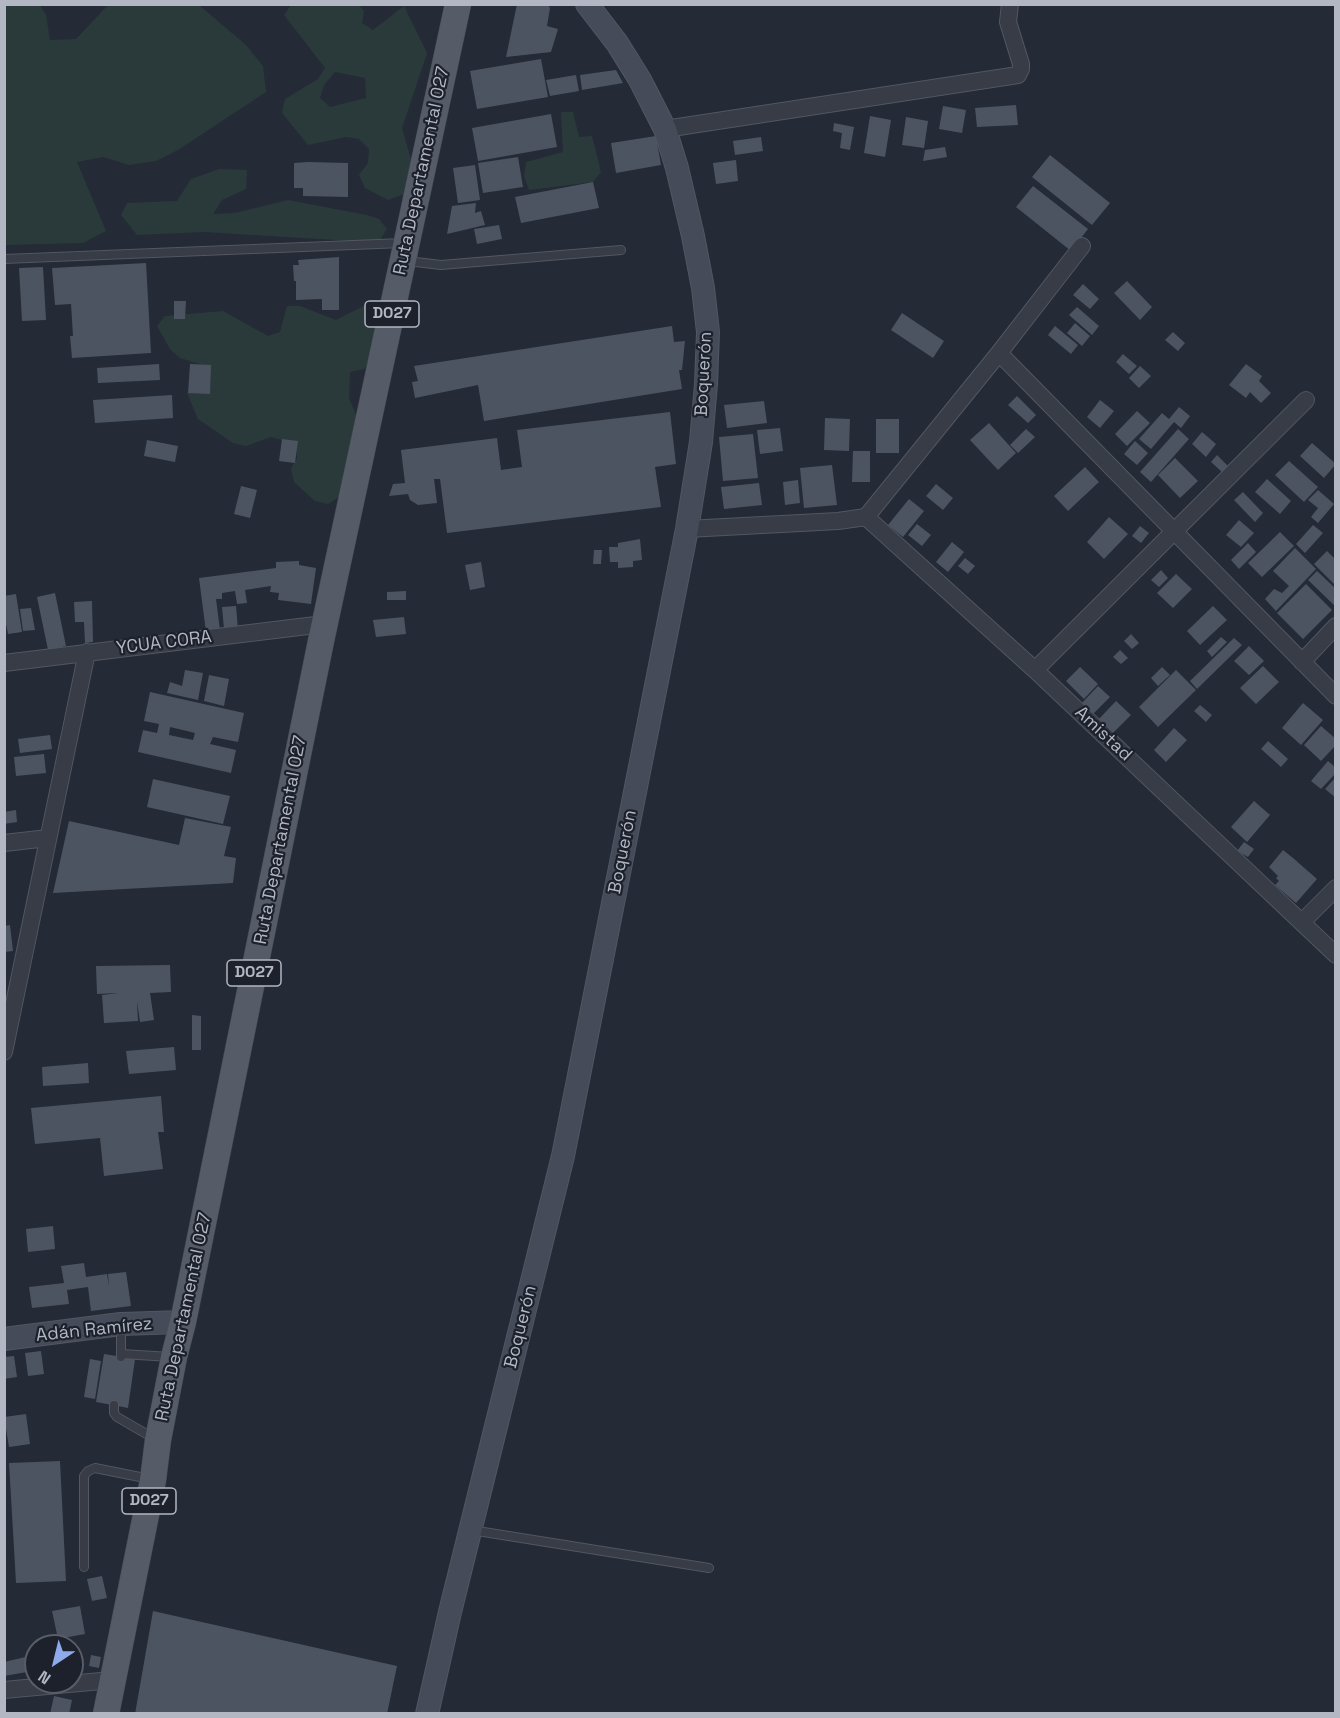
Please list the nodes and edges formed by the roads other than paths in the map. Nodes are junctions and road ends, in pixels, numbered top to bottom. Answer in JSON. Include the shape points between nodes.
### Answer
{"nodes":[{"id":1,"x":458,"y":4,"type":"edge"},
{"id":2,"x":587,"y":4,"type":"edge"},
{"id":3,"x":1010,"y":4,"type":"edge"},
{"id":4,"x":665,"y":129,"type":"junction"},
{"id":5,"x":1082,"y":246,"type":"dead end"},
{"id":6,"x":621,"y":250,"type":"dead end"},
{"id":7,"x":405,"y":252,"type":"junction"},
{"id":8,"x":4,"y":260,"type":"edge"},
{"id":9,"x":999,"y":353,"type":"junction"},
{"id":10,"x":1306,"y":399,"type":"dead end"},
{"id":11,"x":866,"y":517,"type":"junction"},
{"id":12,"x":687,"y":529,"type":"junction"},
{"id":13,"x":1175,"y":530,"type":"junction"},
{"id":14,"x":324,"y":624,"type":"junction"},
{"id":15,"x":1335,"y":626,"type":"edge"},
{"id":16,"x":87,"y":652,"type":"junction"},
{"id":17,"x":1302,"y":662,"type":"junction"},
{"id":18,"x":4,"y":663,"type":"edge"},
{"id":19,"x":1035,"y":670,"type":"junction"},
{"id":20,"x":1335,"y":696,"type":"edge"},
{"id":21,"x":48,"y":838,"type":"junction"},
{"id":22,"x":4,"y":843,"type":"edge"},
{"id":23,"x":1335,"y":888,"type":"edge"},
{"id":24,"x":1302,"y":922,"type":"junction"},
{"id":25,"x":1335,"y":955,"type":"edge"},
{"id":26,"x":6,"y":1031,"type":"edge"},
{"id":27,"x":4,"y":1052,"type":"edge"},
{"id":28,"x":183,"y":1322,"type":"junction"},
{"id":29,"x":121,"y":1324,"type":"junction"},
{"id":30,"x":4,"y":1339,"type":"edge"},
{"id":31,"x":174,"y":1357,"type":"junction"},
{"id":32,"x":114,"y":1405,"type":"dead end"},
{"id":33,"x":158,"y":1440,"type":"junction"},
{"id":34,"x":153,"y":1480,"type":"junction"},
{"id":35,"x":471,"y":1530,"type":"junction"},
{"id":36,"x":84,"y":1567,"type":"dead end"},
{"id":37,"x":709,"y":1568,"type":"dead end"},
{"id":38,"x":112,"y":1680,"type":"junction"},
{"id":39,"x":4,"y":1690,"type":"edge"},
{"id":40,"x":106,"y":1713,"type":"edge"},
{"id":41,"x":427,"y":1713,"type":"edge"}],
"edges":[{"from":1,"to":7,"type":"main road","name":"Ruta Departamental 027","number":"D027"},
{"from":2,"to":4,"type":"street","name":"Boquerón","via":[[617,43]]},
{"from":3,"to":4,"type":"street","via":[[1008,22],[1021,64],[1018,75]]},
{"from":4,"to":12,"type":"street","name":"Boquerón","via":[[693,236],[708,332],[701,442]]},
{"from":5,"to":9,"type":"street"},
{"from":6,"to":7,"type":"lane","via":[[441,265]]},
{"from":7,"to":8,"type":"lane"},
{"from":7,"to":14,"type":"main road","name":"Ruta Departamental 027","number":"D027"},
{"from":9,"to":11,"type":"street"},
{"from":9,"to":13,"type":"street"},
{"from":10,"to":13,"type":"street"},
{"from":11,"to":12,"type":"street"},
{"from":11,"to":19,"type":"street","name":"Amistad"},
{"from":12,"to":35,"type":"street","name":"Boquerón","via":[[563,1156]]},
{"from":13,"to":17,"type":"street"},
{"from":13,"to":19,"type":"street"},
{"from":14,"to":16,"type":"street","name":"YCUA CORA"},
{"from":14,"to":28,"type":"main road","name":"Ruta Departamental 027","number":"D027"},
{"from":15,"to":17,"type":"street"},
{"from":16,"to":18,"type":"street","name":"YCUA CORA"},
{"from":16,"to":21,"type":"street"},
{"from":17,"to":20,"type":"street"},
{"from":19,"to":24,"type":"street","name":"Amistad"},
{"from":21,"to":22,"type":"street"},
{"from":21,"to":26,"type":"street"},
{"from":23,"to":24,"type":"street"},
{"from":24,"to":25,"type":"street","name":"Amistad"},
{"from":26,"to":27,"type":"street"},
{"from":28,"to":29,"type":"street","name":"Adán Ramírez"},
{"from":28,"to":31,"type":"main road","name":"Ruta Departamental 027","number":"D027"},
{"from":29,"to":30,"type":"street","name":"Adán Ramírez"},
{"from":29,"to":31,"type":"lane","via":[[122,1355]]},
{"from":31,"to":33,"type":"main road","name":"Ruta Departamental 027","number":"D027"},
{"from":32,"to":33,"type":"lane","via":[[117,1417]]},
{"from":33,"to":34,"type":"main road","name":"Ruta Departamental 027","number":"D027"},
{"from":34,"to":36,"type":"lane","via":[[95,1468],[84,1476]]},
{"from":34,"to":38,"type":"main road","name":"Ruta Departamental 027","number":"D027"},
{"from":35,"to":37,"type":"lane"},
{"from":35,"to":41,"type":"street","name":"Boquerón"},
{"from":38,"to":39,"type":"street"},
{"from":38,"to":40,"type":"main road","name":"Ruta Departamental 027","number":"D027"}]}
